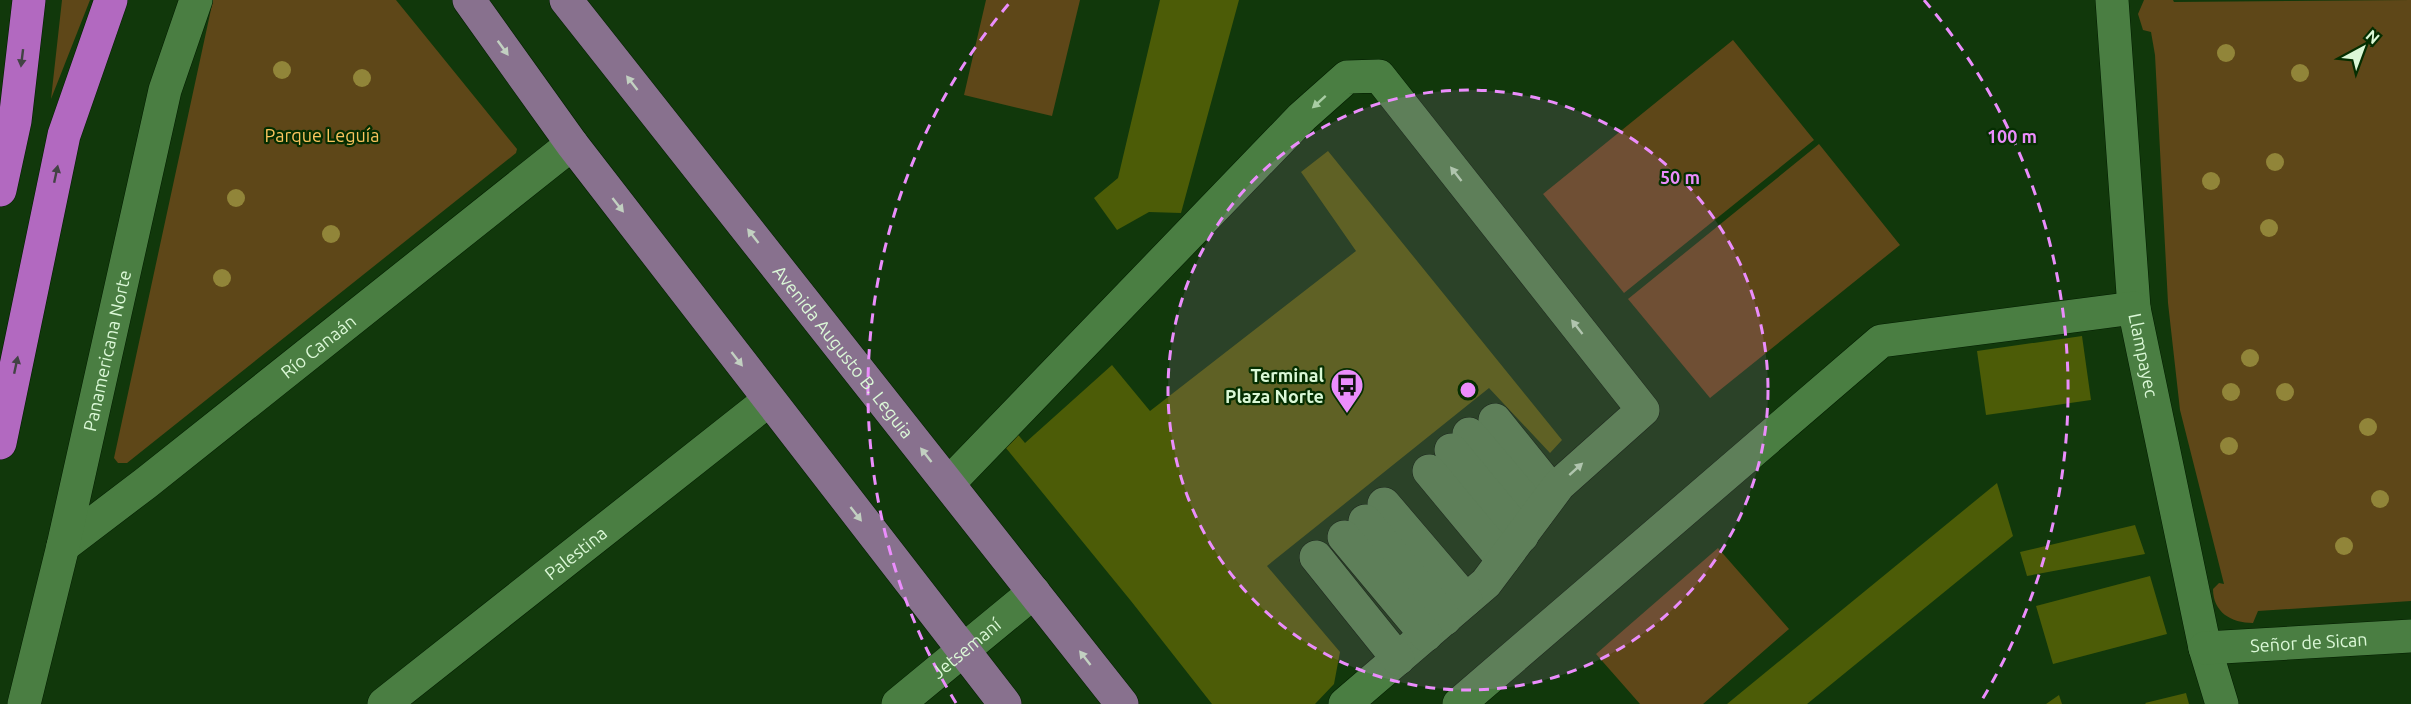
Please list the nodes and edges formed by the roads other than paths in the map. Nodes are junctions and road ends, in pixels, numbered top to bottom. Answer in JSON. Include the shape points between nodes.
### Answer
{"nodes":[{"id":1,"x":29,"y":0,"type":"edge"},
{"id":2,"x":128,"y":0,"type":"edge"},
{"id":3,"x":196,"y":0,"type":"edge"},
{"id":4,"x":469,"y":0,"type":"edge"},
{"id":5,"x":567,"y":0,"type":"edge"},
{"id":6,"x":2112,"y":0,"type":"edge"},
{"id":7,"x":108,"y":12,"type":"edge"},
{"id":8,"x":572,"y":144,"type":"junction"},
{"id":9,"x":0,"y":190,"type":"edge"},
{"id":10,"x":2134,"y":309,"type":"junction"},
{"id":11,"x":769,"y":400,"type":"junction"},
{"id":12,"x":0,"y":442,"type":"edge"},
{"id":13,"x":949,"y":483,"type":"junction"},
{"id":14,"x":1529,"y":525,"type":"junction"},
{"id":15,"x":63,"y":546,"type":"junction"},
{"id":16,"x":1316,"y":557,"type":"dead end"},
{"id":17,"x":1034,"y":592,"type":"junction"},
{"id":18,"x":1446,"y":618,"type":"junction"},
{"id":19,"x":2411,"y":636,"type":"edge"},
{"id":20,"x":2205,"y":648,"type":"junction"},
{"id":21,"x":963,"y":652,"type":"junction"},
{"id":22,"x":1398,"y":659,"type":"junction"},
{"id":23,"x":24,"y":704,"type":"edge"},
{"id":24,"x":384,"y":704,"type":"edge"},
{"id":25,"x":898,"y":704,"type":"edge"},
{"id":26,"x":1005,"y":704,"type":"edge"},
{"id":27,"x":1122,"y":704,"type":"edge"},
{"id":28,"x":1345,"y":704,"type":"edge"},
{"id":29,"x":1459,"y":704,"type":"edge"},
{"id":30,"x":2222,"y":704,"type":"edge"}],
"edges":[{"from":1,"to":9,"type":"highway","one_way":true,"via":[[15,121]]},
{"from":2,"to":7,"type":"highway"},
{"from":3,"to":15,"type":"street","name":"Panamericana Norte","via":[[165,90]]},
{"from":4,"to":8,"type":"main road","one_way":true},
{"from":13,"to":5,"type":"main road","name":"Avenida Augusto B. Leguia","one_way":true},
{"from":6,"to":10,"type":"street","name":"Llampayec"},
{"from":12,"to":7,"type":"highway","one_way":true,"via":[[64,135]]},
{"from":8,"to":11,"type":"main road","one_way":true},
{"from":8,"to":15,"type":"street","name":"Río Canaán"},
{"from":10,"to":20,"type":"street","name":"Llampayec"},
{"from":10,"to":29,"type":"street","via":[[1881,341]]},
{"from":11,"to":21,"type":"main road","one_way":true},
{"from":11,"to":24,"type":"street","name":"Palestina"},
{"from":14,"to":13,"type":"street","one_way":true,"via":[[1643,410],[1379,76],[1347,77],[1302,117]]},
{"from":13,"to":17,"type":"main road","name":"Avenida Augusto B. Leguia"},
{"from":14,"to":14,"type":"street","via":[[1461,444]]},
{"from":14,"to":18,"type":"street","via":[[1486,583]]},
{"from":15,"to":23,"type":"street","name":"Panamericana Norte"},
{"from":16,"to":22,"type":"street"},
{"from":17,"to":21,"type":"street","name":"Jetsemaní"},
{"from":27,"to":17,"type":"main road","name":"Avenida Augusto B. Leguia","one_way":true},
{"from":18,"to":18,"type":"street","via":[[1364,521]]},
{"from":18,"to":22,"type":"street"},
{"from":19,"to":20,"type":"street","name":"Señor de Sican"},
{"from":20,"to":30,"type":"street","name":"Llampayec"},
{"from":21,"to":25,"type":"street","name":"Jetsemaní"},
{"from":21,"to":26,"type":"main road"},
{"from":22,"to":28,"type":"street"}]}
